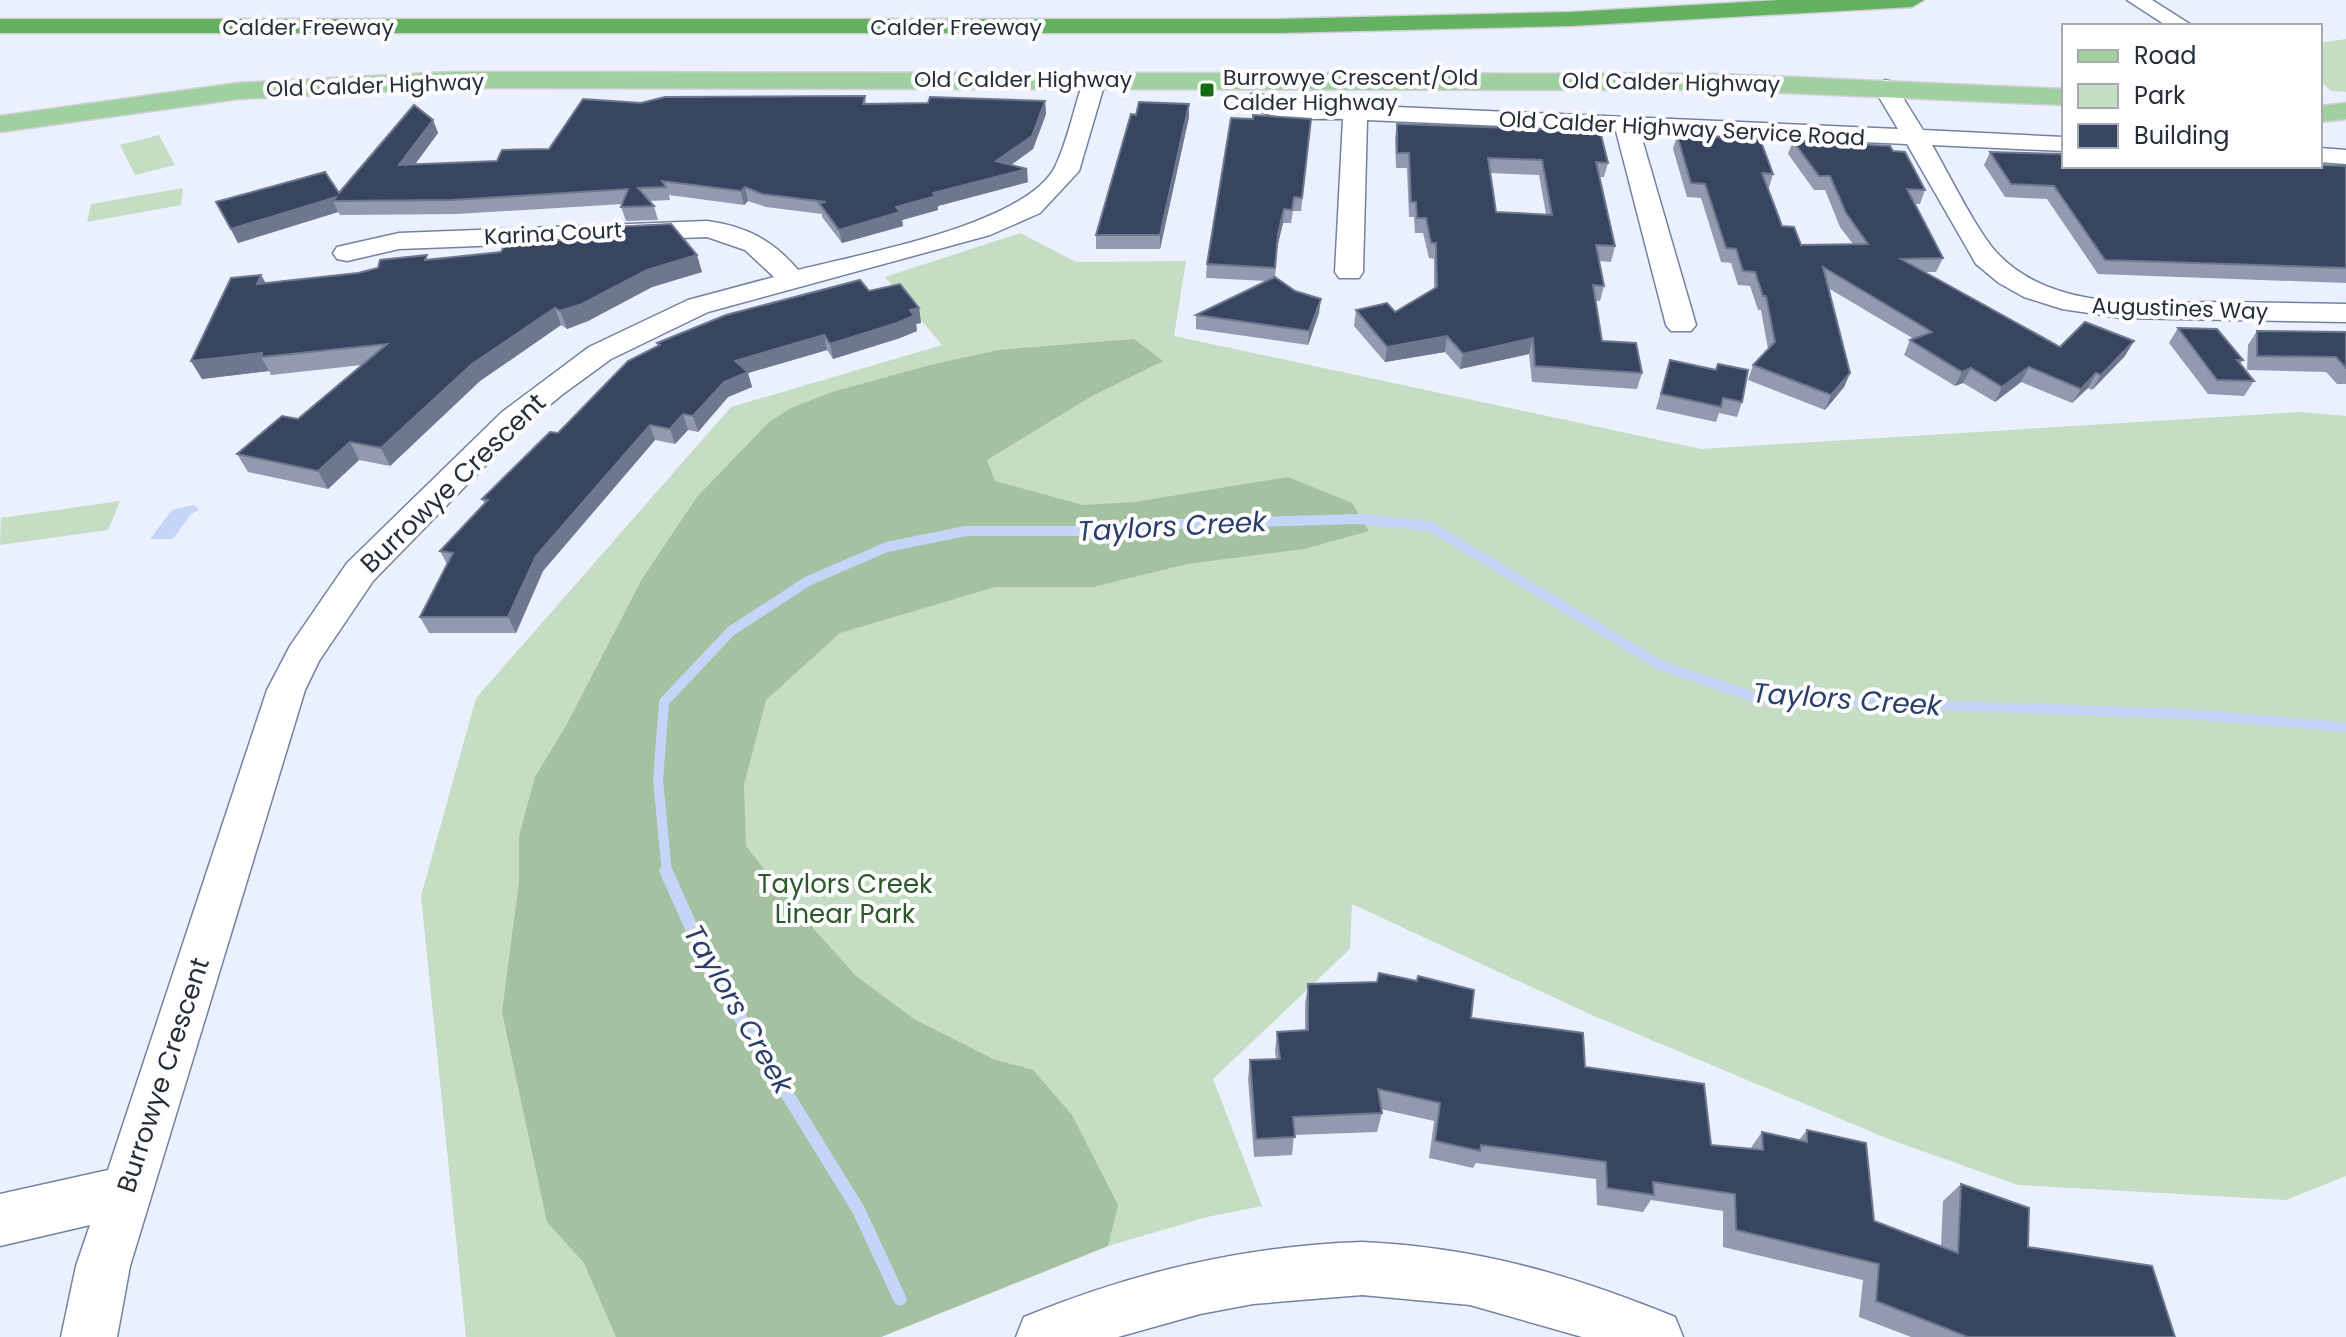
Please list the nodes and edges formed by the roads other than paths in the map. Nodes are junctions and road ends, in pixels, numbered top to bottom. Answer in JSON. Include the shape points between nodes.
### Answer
{"nodes":[{"id":1,"x":1912,"y":0,"type":"edge"},
{"id":2,"x":2147,"y":6,"type":"edge"},
{"id":3,"x":2178,"y":24,"type":"edge"},
{"id":4,"x":0,"y":26,"type":"edge"},
{"id":5,"x":403,"y":28,"type":"junction"},
{"id":6,"x":0,"y":34,"type":"edge"},
{"id":7,"x":1095,"y":79,"type":"junction"},
{"id":8,"x":1885,"y":87,"type":"junction"},
{"id":9,"x":2059,"y":94,"type":"edge"},
{"id":10,"x":1255,"y":99,"type":"dead end"},
{"id":11,"x":2322,"y":100,"type":"edge"},
{"id":12,"x":2346,"y":102,"type":"edge"},
{"id":13,"x":2346,"y":111,"type":"edge"},
{"id":14,"x":1355,"y":113,"type":"junction"},
{"id":15,"x":2322,"y":114,"type":"edge"},
{"id":16,"x":0,"y":124,"type":"edge"},
{"id":17,"x":1626,"y":125,"type":"junction"},
{"id":18,"x":1913,"y":139,"type":"junction"},
{"id":19,"x":2062,"y":144,"type":"edge"},
{"id":20,"x":2322,"y":155,"type":"edge"},
{"id":21,"x":2346,"y":157,"type":"edge"},
{"id":22,"x":347,"y":253,"type":"dead end"},
{"id":23,"x":1349,"y":272,"type":"dead end"},
{"id":24,"x":790,"y":279,"type":"junction"},
{"id":25,"x":2346,"y":313,"type":"edge"},
{"id":26,"x":1681,"y":325,"type":"dead end"},
{"id":27,"x":126,"y":1191,"type":"junction"},
{"id":28,"x":0,"y":1220,"type":"edge"},
{"id":29,"x":89,"y":1337,"type":"edge"},
{"id":30,"x":1044,"y":1337,"type":"edge"},
{"id":31,"x":1655,"y":1337,"type":"edge"}],
"edges":[{"from":1,"to":5,"type":"highway","name":"Calder Freeway","via":[[1571,19],[1333,25]]},
{"from":2,"to":3,"type":"street"},
{"from":4,"to":5,"type":"highway","name":"Calder Freeway"},
{"from":5,"to":6,"type":"highway"},
{"from":7,"to":8,"type":"main road","name":"Old Calder Highway"},
{"from":7,"to":16,"type":"main road","name":"Old Calder Highway","via":[[372,82],[187,97]]},
{"from":7,"to":24,"type":"street","name":"Burrowye Crescent","via":[[1066,171],[1031,207],[981,229]]},
{"from":8,"to":9,"type":"main road","name":"Old Calder Highway"},
{"from":8,"to":18,"type":"street","name":"Augustines Way"},
{"from":10,"to":14,"type":"street","name":"Old Calder Highway Service Road","via":[[1279,109]]},
{"from":11,"to":12,"type":"main road"},
{"from":13,"to":15,"type":"main road"},
{"from":14,"to":17,"type":"street","name":"Old Calder Highway Service Road"},
{"from":14,"to":23,"type":"street"},
{"from":17,"to":18,"type":"street","name":"Old Calder Highway Service Road"},
{"from":17,"to":26,"type":"street"},
{"from":18,"to":19,"type":"street","name":"Old Calder Highway Service Road"},
{"from":18,"to":25,"type":"street","name":"Augustines Way","via":[[1986,258],[2044,294],[2105,308]]},
{"from":20,"to":21,"type":"street"},
{"from":22,"to":24,"type":"street","name":"Karina Court","via":[[399,241],[691,228],[742,236]]},
{"from":24,"to":27,"type":"street","name":"Burrowye Crescent","via":[[698,306],[600,353],[513,419],[360,572],[286,690]]},
{"from":27,"to":28,"type":"street"},
{"from":27,"to":29,"type":"street","name":"Burrowye Crescent","via":[[97,1288]]},
{"from":30,"to":31,"type":"street","via":[[1111,1311],[1215,1283],[1308,1270],[1379,1269],[1469,1278],[1534,1294]]}]}
